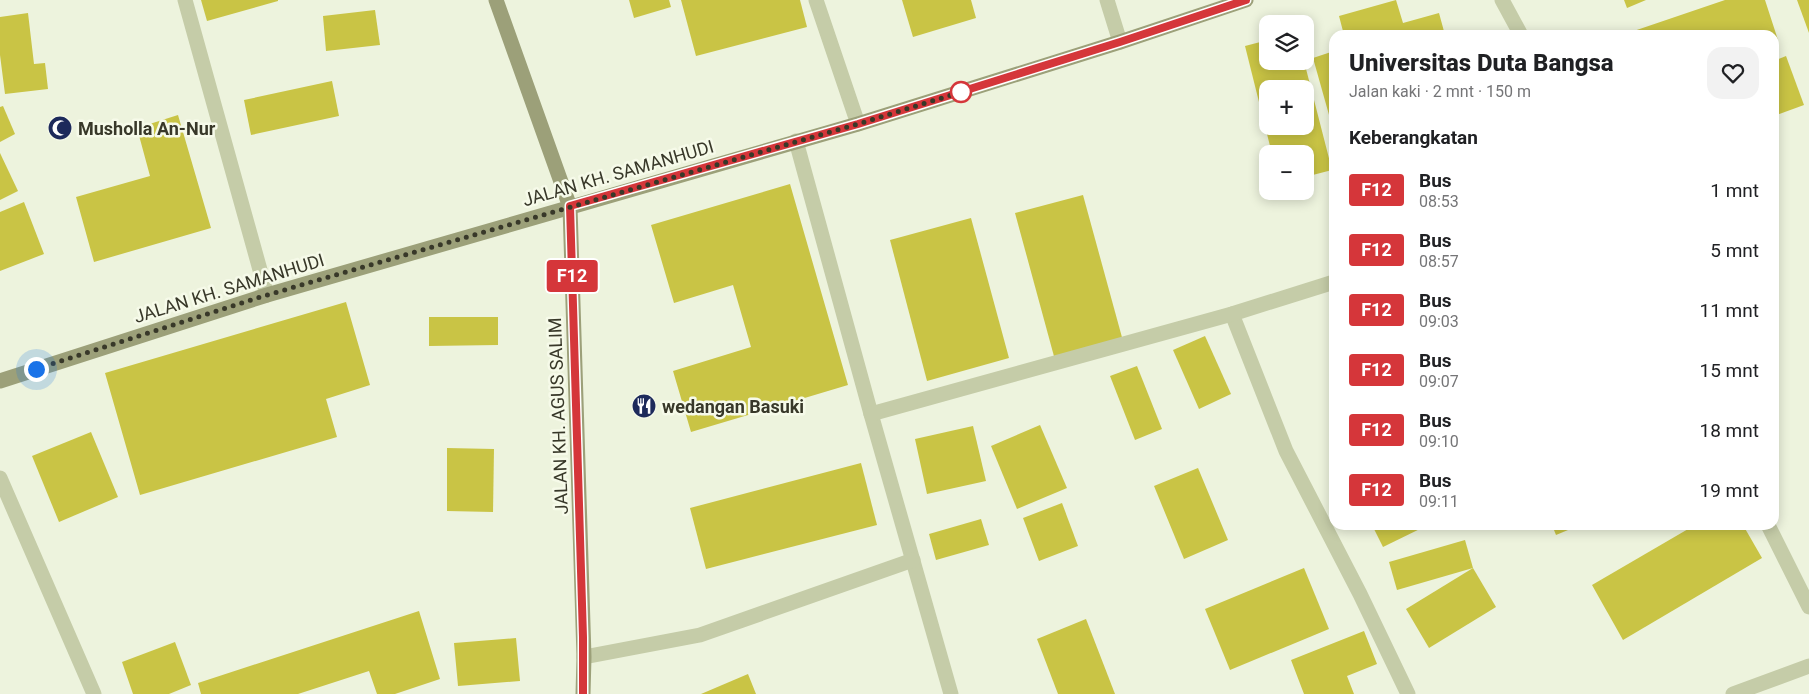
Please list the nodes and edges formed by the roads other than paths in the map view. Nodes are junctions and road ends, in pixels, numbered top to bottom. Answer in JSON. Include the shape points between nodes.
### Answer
{"nodes":[{"id":1,"x":185,"y":0,"type":"edge"},
{"id":2,"x":496,"y":0,"type":"edge"},
{"id":3,"x":816,"y":0,"type":"edge"},
{"id":4,"x":1107,"y":0,"type":"edge"},
{"id":5,"x":1246,"y":0,"type":"edge"},
{"id":6,"x":1502,"y":0,"type":"edge"},
{"id":7,"x":1518,"y":30,"type":"edge"},
{"id":8,"x":1120,"y":42,"type":"junction"},
{"id":9,"x":858,"y":124,"type":"junction"},
{"id":10,"x":796,"y":141,"type":"junction"},
{"id":11,"x":570,"y":206,"type":"junction"},
{"id":12,"x":1329,"y":284,"type":"edge"},
{"id":13,"x":267,"y":295,"type":"junction"},
{"id":14,"x":1232,"y":314,"type":"junction"},
{"id":15,"x":0,"y":381,"type":"edge"},
{"id":16,"x":871,"y":414,"type":"junction"},
{"id":17,"x":0,"y":478,"type":"edge"},
{"id":18,"x":1770,"y":530,"type":"edge"},
{"id":19,"x":913,"y":560,"type":"junction"},
{"id":20,"x":1809,"y":607,"type":"edge"},
{"id":21,"x":584,"y":657,"type":"junction"},
{"id":22,"x":1809,"y":666,"type":"edge"},
{"id":23,"x":94,"y":694,"type":"edge"},
{"id":24,"x":583,"y":694,"type":"edge"},
{"id":25,"x":951,"y":694,"type":"edge"},
{"id":26,"x":1408,"y":694,"type":"edge"},
{"id":27,"x":1733,"y":694,"type":"edge"}],
"edges":[{"from":1,"to":13,"type":"street"},
{"from":2,"to":11,"type":"main road","name":"JALAN KH. AGUS SALIM"},
{"from":3,"to":9,"type":"street"},
{"from":4,"to":8,"type":"street"},
{"from":5,"to":8,"type":"main road","name":"JALAN KH. SAMANHUDI"},
{"from":6,"to":7,"type":"street"},
{"from":8,"to":9,"type":"main road","name":"JALAN KH. SAMANHUDI"},
{"from":9,"to":10,"type":"main road","name":"JALAN KH. SAMANHUDI"},
{"from":10,"to":11,"type":"main road","name":"JALAN KH. SAMANHUDI"},
{"from":10,"to":16,"type":"street"},
{"from":11,"to":13,"type":"main road","name":"JALAN KH. SAMANHUDI"},
{"from":11,"to":21,"type":"main road","name":"JALAN KH. AGUS SALIM"},
{"from":12,"to":14,"type":"street"},
{"from":13,"to":15,"type":"main road","name":"JALAN KH. SAMANHUDI"},
{"from":14,"to":16,"type":"street"},
{"from":14,"to":26,"type":"street","via":[[1286,451]]},
{"from":16,"to":19,"type":"street"},
{"from":17,"to":23,"type":"street"},
{"from":18,"to":20,"type":"street"},
{"from":19,"to":21,"type":"street","via":[[700,635]]},
{"from":19,"to":25,"type":"street"},
{"from":21,"to":24,"type":"main road","name":"JALAN KH. AGUS SALIM"},
{"from":22,"to":27,"type":"street"}]}
